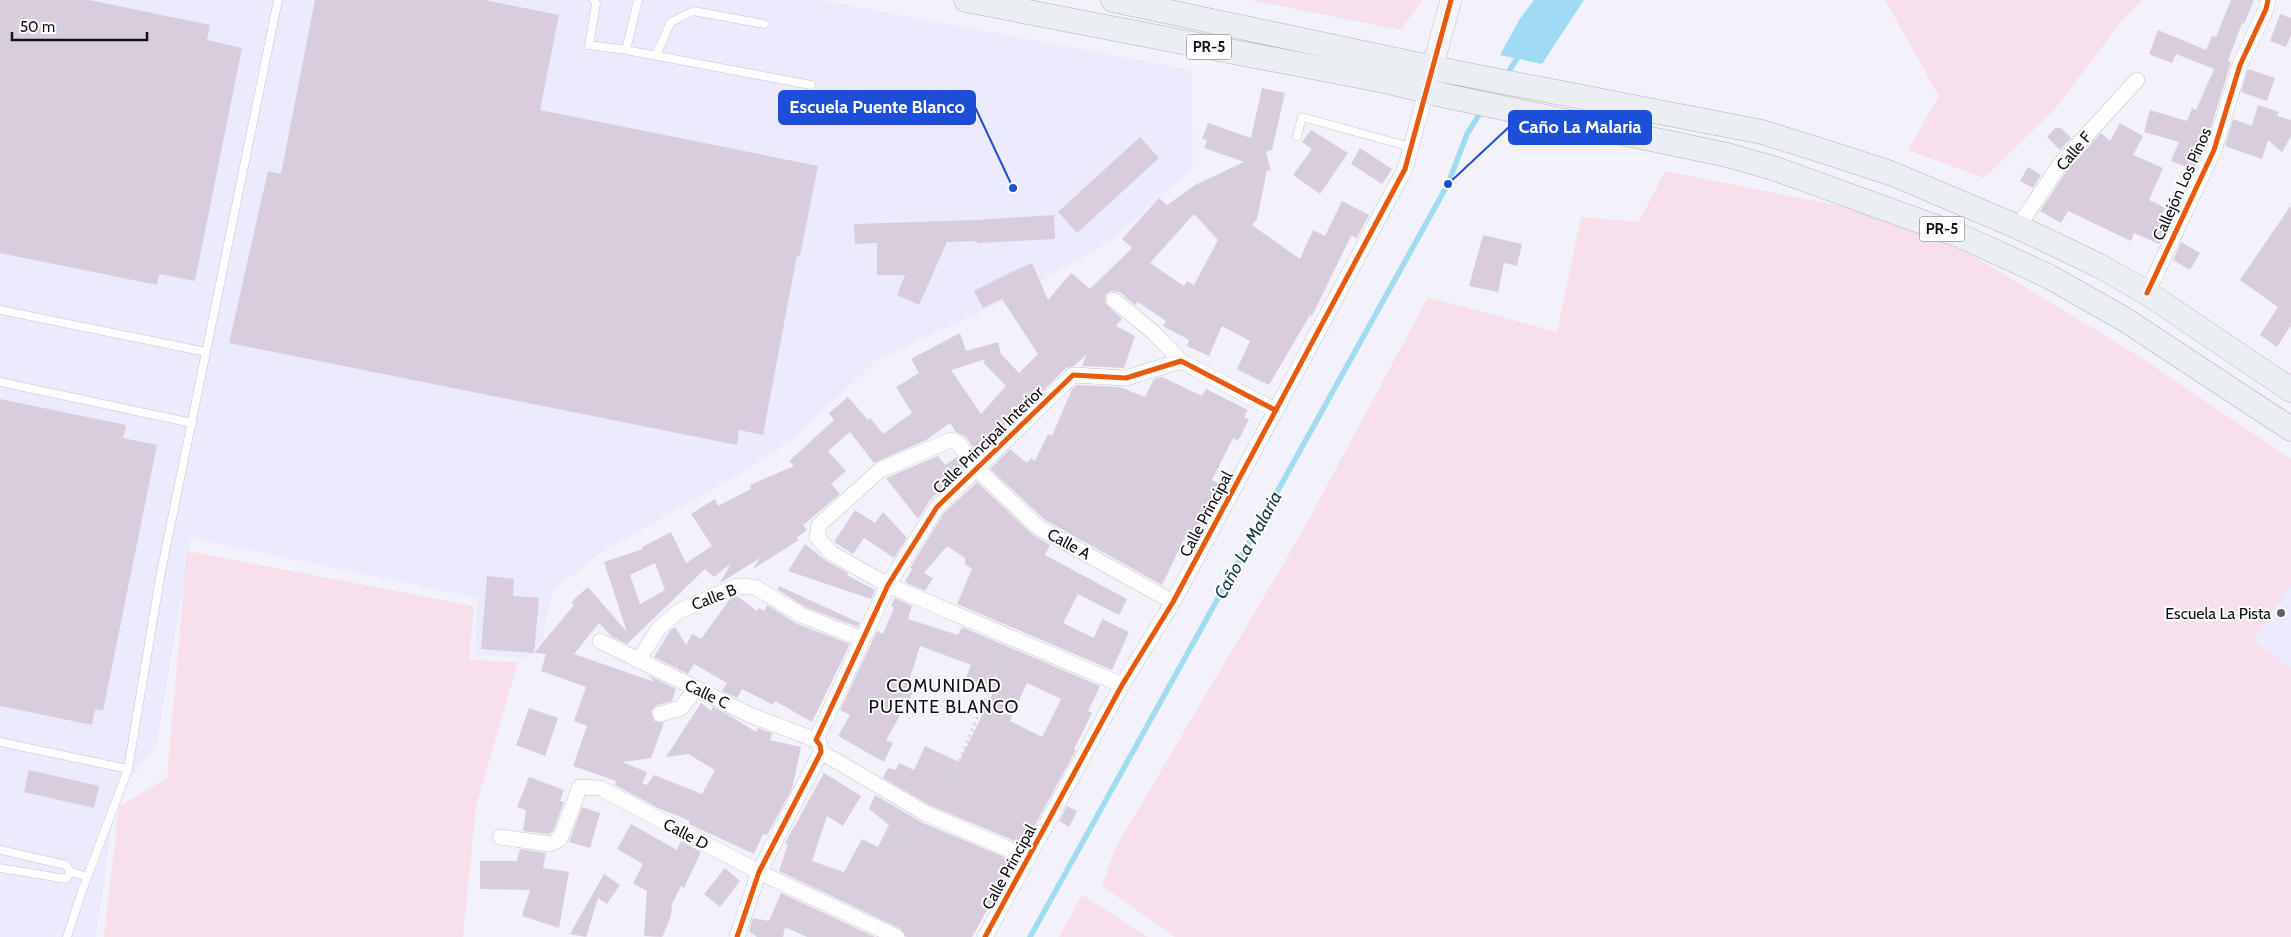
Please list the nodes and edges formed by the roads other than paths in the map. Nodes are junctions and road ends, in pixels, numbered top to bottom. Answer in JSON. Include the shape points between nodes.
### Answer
{"nodes":[{"id":1,"x":278,"y":0,"type":"edge"},
{"id":2,"x":594,"y":0,"type":"edge"},
{"id":3,"x":638,"y":0,"type":"edge"},
{"id":4,"x":966,"y":0,"type":"edge"},
{"id":5,"x":1113,"y":0,"type":"edge"},
{"id":6,"x":1451,"y":0,"type":"edge"},
{"id":7,"x":2268,"y":0,"type":"edge"},
{"id":8,"x":764,"y":24,"type":"dead end"},
{"id":9,"x":626,"y":50,"type":"junction"},
{"id":10,"x":656,"y":55,"type":"junction"},
{"id":11,"x":1443,"y":69,"type":"junction"},
{"id":12,"x":2137,"y":80,"type":"dead end"},
{"id":13,"x":811,"y":85,"type":"dead end"},
{"id":14,"x":1426,"y":92,"type":"junction"},
{"id":15,"x":1297,"y":136,"type":"dead end"},
{"id":16,"x":1411,"y":147,"type":"junction"},
{"id":17,"x":2018,"y":227,"type":"junction"},
{"id":18,"x":2147,"y":293,"type":"junction"},
{"id":19,"x":1114,"y":300,"type":"dead end"},
{"id":20,"x":0,"y":310,"type":"edge"},
{"id":21,"x":206,"y":352,"type":"junction"},
{"id":22,"x":1181,"y":360,"type":"junction"},
{"id":23,"x":0,"y":382,"type":"edge"},
{"id":24,"x":2291,"y":390,"type":"edge"},
{"id":25,"x":1275,"y":410,"type":"junction"},
{"id":26,"x":192,"y":423,"type":"junction"},
{"id":27,"x":2291,"y":429,"type":"edge"},
{"id":28,"x":977,"y":469,"type":"junction"},
{"id":29,"x":888,"y":585,"type":"junction"},
{"id":30,"x":1173,"y":602,"type":"junction"},
{"id":31,"x":862,"y":639,"type":"junction"},
{"id":32,"x":600,"y":641,"type":"dead end"},
{"id":33,"x":638,"y":661,"type":"junction"},
{"id":34,"x":1122,"y":685,"type":"junction"},
{"id":35,"x":696,"y":689,"type":"junction"},
{"id":36,"x":660,"y":714,"type":"dead end"},
{"id":37,"x":0,"y":742,"type":"edge"},
{"id":38,"x":819,"y":746,"type":"junction"},
{"id":39,"x":128,"y":769,"type":"junction"},
{"id":40,"x":500,"y":837,"type":"dead end"},
{"id":41,"x":0,"y":850,"type":"edge"},
{"id":42,"x":1028,"y":861,"type":"junction"},
{"id":43,"x":0,"y":868,"type":"edge"},
{"id":44,"x":72,"y":872,"type":"junction"},
{"id":45,"x":759,"y":872,"type":"junction"},
{"id":46,"x":87,"y":877,"type":"junction"},
{"id":47,"x":68,"y":937,"type":"edge"},
{"id":48,"x":737,"y":937,"type":"edge"},
{"id":49,"x":897,"y":937,"type":"edge"},
{"id":50,"x":985,"y":937,"type":"edge"}],
"edges":[{"from":1,"to":21,"type":"lane"},
{"from":2,"to":9,"type":"lane","via":[[589,45]]},
{"from":3,"to":9,"type":"lane"},
{"from":4,"to":14,"type":"main road","number":"PR-5","via":[[1385,81]]},
{"from":5,"to":11,"type":"main road","number":"PR-5"},
{"from":6,"to":11,"type":"street"},
{"from":7,"to":18,"type":"street","name":"Callejón Los Pinos","via":[[2240,65],[2214,150]]},
{"from":8,"to":10,"type":"lane","via":[[693,11],[671,22]]},
{"from":9,"to":10,"type":"lane"},
{"from":10,"to":13,"type":"lane"},
{"from":11,"to":14,"type":"street"},
{"from":11,"to":17,"type":"main road","number":"PR-5","via":[[1762,132],[1893,174]]},
{"from":12,"to":17,"type":"street","name":"Calle F","via":[[2061,163]]},
{"from":14,"to":16,"type":"street","name":"Calle Principal"},
{"from":14,"to":27,"type":"main road","number":"PR-5","via":[[1718,153],[1773,168],[1961,236],[2048,276],[2124,319]]},
{"from":15,"to":16,"type":"lane","via":[[1302,117]]},
{"from":16,"to":25,"type":"street","name":"Calle Principal","via":[[1405,169]]},
{"from":17,"to":18,"type":"main road","number":"PR-5","via":[[2098,265]]},
{"from":18,"to":24,"type":"main road","number":"PR-5"},
{"from":19,"to":22,"type":"street"},
{"from":20,"to":21,"type":"lane"},
{"from":21,"to":26,"type":"lane"},
{"from":22,"to":25,"type":"street"},
{"from":22,"to":28,"type":"street","name":"Calle Principal Interior","via":[[1126,378],[1073,375]]},
{"from":23,"to":26,"type":"lane"},
{"from":25,"to":30,"type":"street","name":"Calle Principal"},
{"from":26,"to":39,"type":"lane","via":[[161,572]]},
{"from":28,"to":29,"type":"street","name":"Calle Principal Interior","via":[[937,506]]},
{"from":28,"to":29,"type":"street","name":"Calle A","via":[[958,443],[951,440],[880,470],[819,526],[817,538],[831,553]]},
{"from":28,"to":30,"type":"street","name":"Calle A","via":[[1039,528]]},
{"from":29,"to":31,"type":"street","name":"Calle Principal Interior"},
{"from":29,"to":34,"type":"street"},
{"from":30,"to":34,"type":"street","name":"Calle Principal"},
{"from":31,"to":33,"type":"street","name":"Calle B","via":[[801,615],[755,588],[737,586],[679,611],[659,628]]},
{"from":31,"to":38,"type":"street","name":"Calle Principal Interior"},
{"from":32,"to":33,"type":"street","name":"Calle C"},
{"from":33,"to":35,"type":"street","name":"Calle C"},
{"from":34,"to":42,"type":"street","name":"Calle Principal"},
{"from":35,"to":36,"type":"street","via":[[681,708]]},
{"from":35,"to":38,"type":"street","name":"Calle C"},
{"from":37,"to":39,"type":"lane"},
{"from":38,"to":42,"type":"street","name":"Calle C","via":[[928,814]]},
{"from":38,"to":45,"type":"street","name":"Calle Principal Interior"},
{"from":39,"to":46,"type":"lane"},
{"from":40,"to":45,"type":"street","name":"Calle D","via":[[550,844],[560,839],[580,787],[600,788]]},
{"from":41,"to":44,"type":"lane","via":[[66,865]]},
{"from":42,"to":50,"type":"street","name":"Calle Principal"},
{"from":43,"to":44,"type":"lane","via":[[66,879]]},
{"from":44,"to":46,"type":"lane"},
{"from":45,"to":48,"type":"street","name":"Calle Principal Interior"},
{"from":45,"to":49,"type":"street","name":"Calle D"},
{"from":46,"to":47,"type":"lane"}]}
